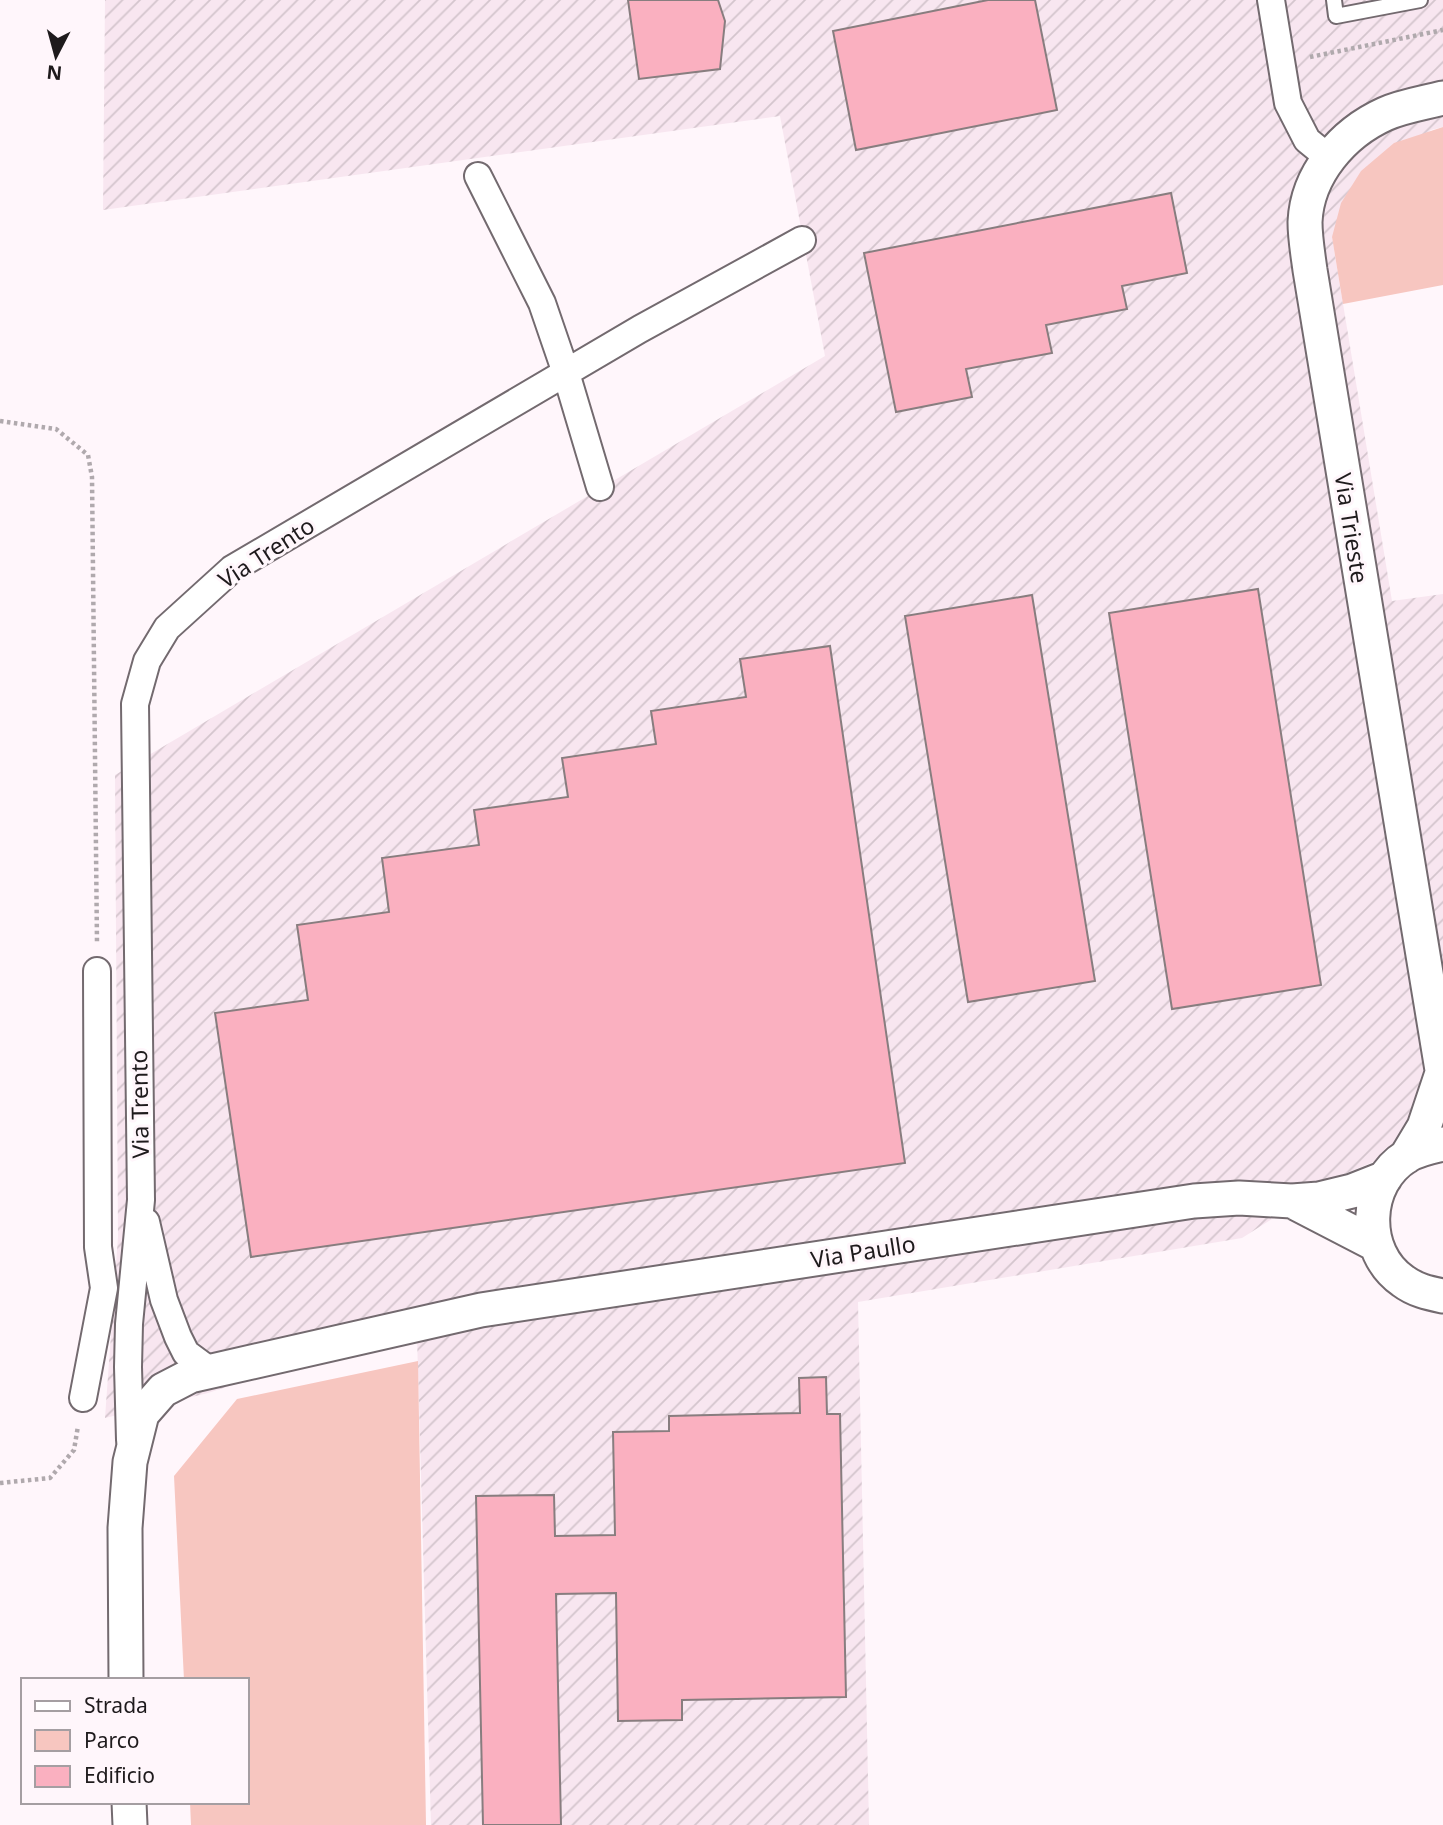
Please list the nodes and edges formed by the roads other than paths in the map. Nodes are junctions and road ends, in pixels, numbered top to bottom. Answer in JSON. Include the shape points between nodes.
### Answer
{"nodes":[{"id":1,"x":1270,"y":0,"type":"edge"},
{"id":2,"x":1334,"y":0,"type":"edge"},
{"id":3,"x":1420,"y":0,"type":"edge"},
{"id":4,"x":1443,"y":98,"type":"edge"},
{"id":5,"x":1329,"y":158,"type":"junction"},
{"id":6,"x":478,"y":176,"type":"dead end"},
{"id":7,"x":802,"y":240,"type":"dead end"},
{"id":8,"x":566,"y":373,"type":"junction"},
{"id":9,"x":600,"y":487,"type":"dead end"},
{"id":10,"x":97,"y":971,"type":"road end"},
{"id":11,"x":1442,"y":1074,"type":"edge"},
{"id":12,"x":1443,"y":1144,"type":"edge"},
{"id":13,"x":1395,"y":1167,"type":"junction"},
{"id":14,"x":141,"y":1200,"type":"junction"},
{"id":15,"x":1292,"y":1201,"type":"junction"},
{"id":16,"x":1375,"y":1244,"type":"junction"},
{"id":17,"x":104,"y":1288,"type":"junction"},
{"id":18,"x":1443,"y":1296,"type":"edge"},
{"id":19,"x":131,"y":1307,"type":"junction"},
{"id":20,"x":209,"y":1370,"type":"junction"},
{"id":21,"x":83,"y":1398,"type":"road end"},
{"id":22,"x":130,"y":1462,"type":"junction"},
{"id":23,"x":126,"y":1678,"type":"edge"},
{"id":24,"x":129,"y":1804,"type":"edge"},
{"id":25,"x":130,"y":1825,"type":"edge"}],
"edges":[{"from":1,"to":5,"type":"street","via":[[1288,103],[1307,140]]},
{"from":2,"to":3,"type":"lane","via":[[1336,16]]},
{"from":4,"to":5,"type":"street","via":[[1386,114],[1355,132]]},
{"from":5,"to":11,"type":"street","name":"Via Trieste","via":[[1311,186],[1305,222],[1310,270]]},
{"from":6,"to":8,"type":"street","via":[[542,303]]},
{"from":7,"to":8,"type":"street","name":"Via Trento"},
{"from":8,"to":9,"type":"street"},
{"from":8,"to":14,"type":"street","name":"Via Trento","via":[[232,569],[167,628],[147,661],[135,704]]},
{"from":10,"to":17,"type":"street","via":[[97,1247]]},
{"from":11,"to":13,"type":"street","name":"Via Trieste","via":[[1424,1127]]},
{"from":12,"to":13,"type":"street","name":"Via Paullo","via":[[1425,1147]]},
{"from":13,"to":15,"type":"street","name":"Via Paullo","via":[[1352,1191]]},
{"from":13,"to":16,"type":"street","via":[[1375,1198]]},
{"from":14,"to":19,"type":"street","name":"Via Trento"},
{"from":14,"to":20,"type":"street","name":"Via Trento","via":[[164,1300],[187,1353]]},
{"from":15,"to":16,"type":"street","name":"Via Paullo"},
{"from":15,"to":20,"type":"street","name":"Via Paullo","via":[[1194,1201],[481,1310]]},
{"from":16,"to":18,"type":"street","name":"Via Paullo","via":[[1402,1281]]},
{"from":17,"to":19,"type":"street"},
{"from":17,"to":21,"type":"street"},
{"from":19,"to":22,"type":"street","name":"Via Trento"},
{"from":20,"to":22,"type":"street","name":"Via Paullo","via":[[163,1390],[142,1414]]},
{"from":22,"to":23,"type":"street","name":"Via Paullo","via":[[125,1528]]},
{"from":24,"to":25,"type":"street"}]}
